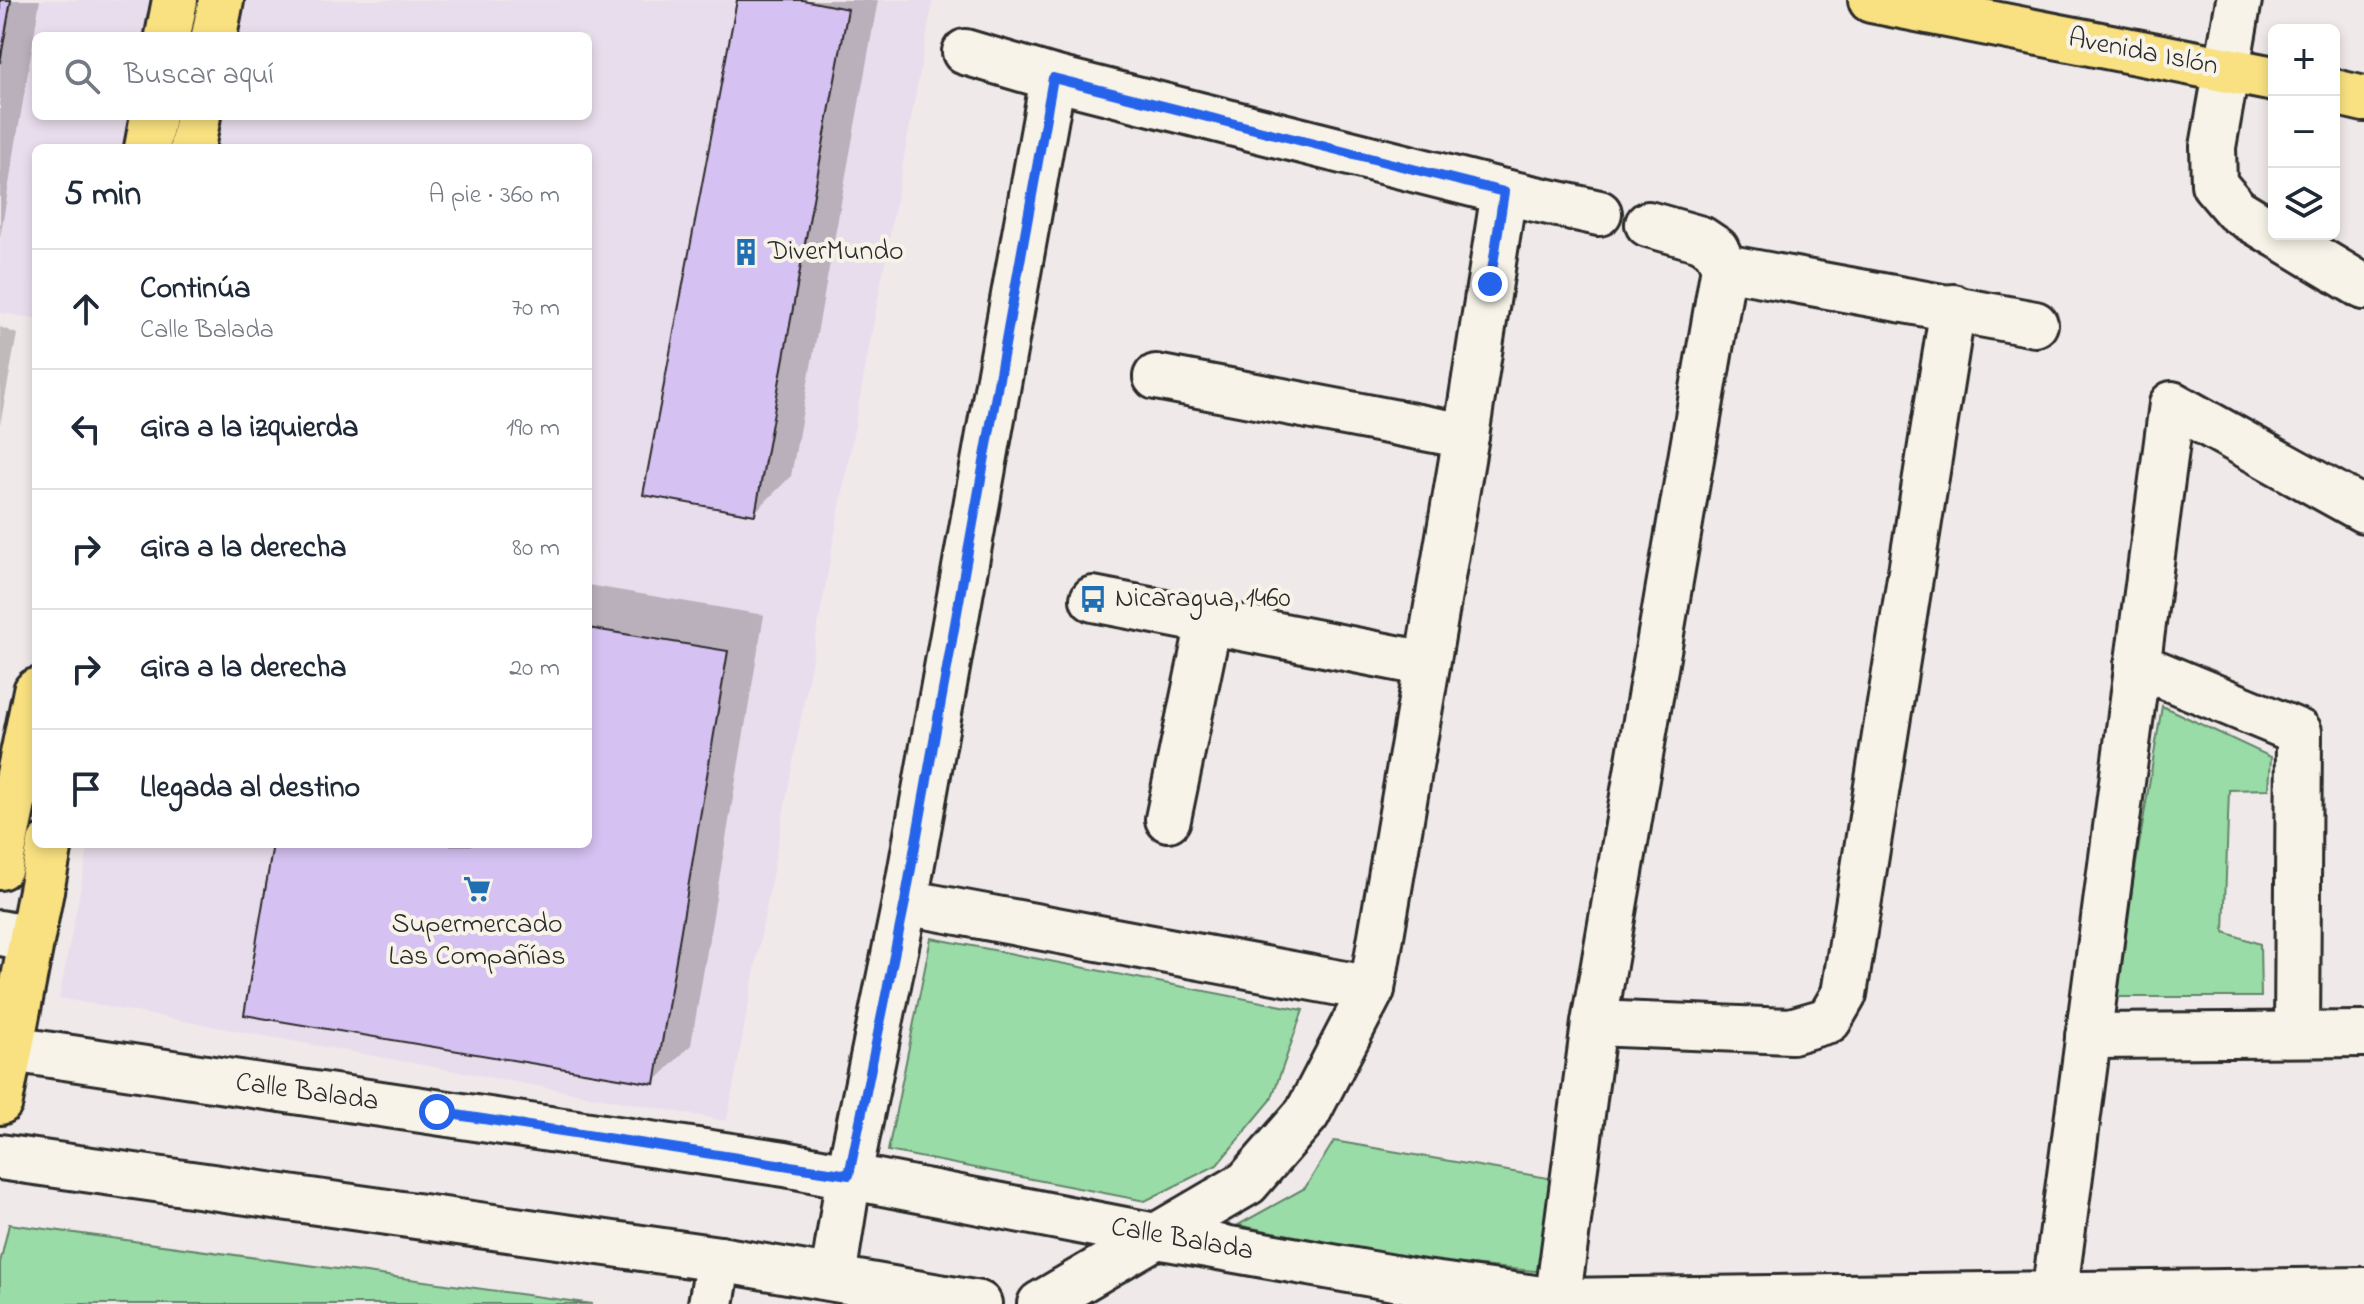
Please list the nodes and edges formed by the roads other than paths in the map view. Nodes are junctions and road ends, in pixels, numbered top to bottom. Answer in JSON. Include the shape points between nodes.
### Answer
{"nodes":[{"id":1,"x":175,"y":0,"type":"edge"},
{"id":2,"x":221,"y":0,"type":"edge"},
{"id":3,"x":1871,"y":0,"type":"edge"},
{"id":4,"x":2239,"y":0,"type":"edge"},
{"id":5,"x":169,"y":32,"type":"edge"},
{"id":6,"x":215,"y":32,"type":"edge"},
{"id":7,"x":965,"y":52,"type":"dead end"},
{"id":8,"x":2226,"y":69,"type":"junction"},
{"id":9,"x":1053,"y":78,"type":"junction"},
{"id":10,"x":2268,"y":78,"type":"edge"},
{"id":11,"x":2340,"y":93,"type":"edge"},
{"id":12,"x":2364,"y":99,"type":"edge"},
{"id":13,"x":152,"y":120,"type":"edge"},
{"id":14,"x":197,"y":120,"type":"edge"},
{"id":15,"x":148,"y":144,"type":"edge"},
{"id":16,"x":193,"y":144,"type":"edge"},
{"id":17,"x":1504,"y":192,"type":"junction"},
{"id":18,"x":1599,"y":213,"type":"dead end"},
{"id":19,"x":1648,"y":224,"type":"dead end"},
{"id":20,"x":2268,"y":229,"type":"edge"},
{"id":21,"x":2287,"y":240,"type":"edge"},
{"id":22,"x":1724,"y":267,"type":"junction"},
{"id":23,"x":2364,"y":287,"type":"edge"},
{"id":24,"x":1953,"y":307,"type":"junction"},
{"id":25,"x":2035,"y":324,"type":"dead end"},
{"id":26,"x":1156,"y":377,"type":"dead end"},
{"id":27,"x":1466,"y":436,"type":"junction"},
{"id":28,"x":2364,"y":510,"type":"edge"},
{"id":29,"x":1093,"y":599,"type":"dead end"},
{"id":30,"x":1209,"y":622,"type":"junction"},
{"id":31,"x":1427,"y":664,"type":"junction"},
{"id":32,"x":2137,"y":665,"type":"junction"},
{"id":33,"x":32,"y":710,"type":"edge"},
{"id":34,"x":1168,"y":819,"type":"dead end"},
{"id":35,"x":47,"y":857,"type":"edge"},
{"id":36,"x":0,"y":864,"type":"edge"},
{"id":37,"x":905,"y":902,"type":"junction"},
{"id":38,"x":15,"y":936,"type":"edge"},
{"id":39,"x":1372,"y":989,"type":"junction"},
{"id":40,"x":1594,"y":1023,"type":"junction"},
{"id":41,"x":2297,"y":1034,"type":"junction"},
{"id":42,"x":2364,"y":1034,"type":"edge"},
{"id":43,"x":2088,"y":1036,"type":"junction"},
{"id":44,"x":11,"y":1049,"type":"junction"},
{"id":45,"x":0,"y":1102,"type":"edge"},
{"id":46,"x":0,"y":1157,"type":"edge"},
{"id":47,"x":849,"y":1175,"type":"junction"},
{"id":48,"x":1156,"y":1236,"type":"junction"},
{"id":49,"x":719,"y":1259,"type":"junction"},
{"id":50,"x":833,"y":1277,"type":"junction"},
{"id":51,"x":2364,"y":1290,"type":"edge"},
{"id":52,"x":2053,"y":1300,"type":"edge"},
{"id":53,"x":1557,"y":1303,"type":"edge"},
{"id":54,"x":711,"y":1304,"type":"edge"},
{"id":55,"x":979,"y":1304,"type":"edge"},
{"id":56,"x":1040,"y":1304,"type":"edge"}],
"edges":[{"from":1,"to":5,"type":"main road"},
{"from":2,"to":6,"type":"main road"},
{"from":3,"to":8,"type":"main road","name":"Avenida Islón"},
{"from":4,"to":8,"type":"street"},
{"from":7,"to":9,"type":"street"},
{"from":8,"to":10,"type":"main road","name":"Avenida Islón"},
{"from":8,"to":20,"type":"street","via":[[2213,147],[2214,184],[2236,210]]},
{"from":9,"to":17,"type":"street"},
{"from":9,"to":37,"type":"street"},
{"from":11,"to":12,"type":"main road"},
{"from":13,"to":15,"type":"main road"},
{"from":14,"to":16,"type":"main road"},
{"from":17,"to":18,"type":"street"},
{"from":17,"to":27,"type":"street"},
{"from":19,"to":22,"type":"street","via":[[1701,239],[1716,249]]},
{"from":21,"to":23,"type":"street"},
{"from":22,"to":24,"type":"street"},
{"from":22,"to":40,"type":"street"},
{"from":24,"to":25,"type":"street"},
{"from":24,"to":40,"type":"street","via":[[1844,994],[1829,1020],[1791,1031]]},
{"from":26,"to":27,"type":"street"},
{"from":27,"to":31,"type":"street"},
{"from":28,"to":32,"type":"street","via":[[2172,404]]},
{"from":29,"to":30,"type":"street"},
{"from":30,"to":31,"type":"street"},
{"from":30,"to":34,"type":"street"},
{"from":31,"to":39,"type":"street"},
{"from":32,"to":41,"type":"street","via":[[2299,732]]},
{"from":32,"to":43,"type":"street"},
{"from":33,"to":36,"type":"main road"},
{"from":35,"to":36,"type":"street"},
{"from":35,"to":38,"type":"main road"},
{"from":37,"to":39,"type":"street"},
{"from":37,"to":47,"type":"street"},
{"from":38,"to":44,"type":"main road"},
{"from":39,"to":48,"type":"street","via":[[1297,1126],[1247,1183]]},
{"from":40,"to":53,"type":"street"},
{"from":41,"to":42,"type":"street"},
{"from":41,"to":43,"type":"street"},
{"from":43,"to":52,"type":"street"},
{"from":44,"to":45,"type":"main road"},
{"from":44,"to":47,"type":"street","name":"Calle Balada"},
{"from":46,"to":49,"type":"street"},
{"from":47,"to":48,"type":"street","name":"Calle Balada"},
{"from":47,"to":50,"type":"street"},
{"from":48,"to":53,"type":"street","name":"Calle Balada"},
{"from":48,"to":56,"type":"street"},
{"from":49,"to":50,"type":"street"},
{"from":49,"to":54,"type":"street"},
{"from":50,"to":55,"type":"street"},
{"from":51,"to":52,"type":"street","name":"Calle Balada"},
{"from":52,"to":53,"type":"street","name":"Calle Balada"}]}
